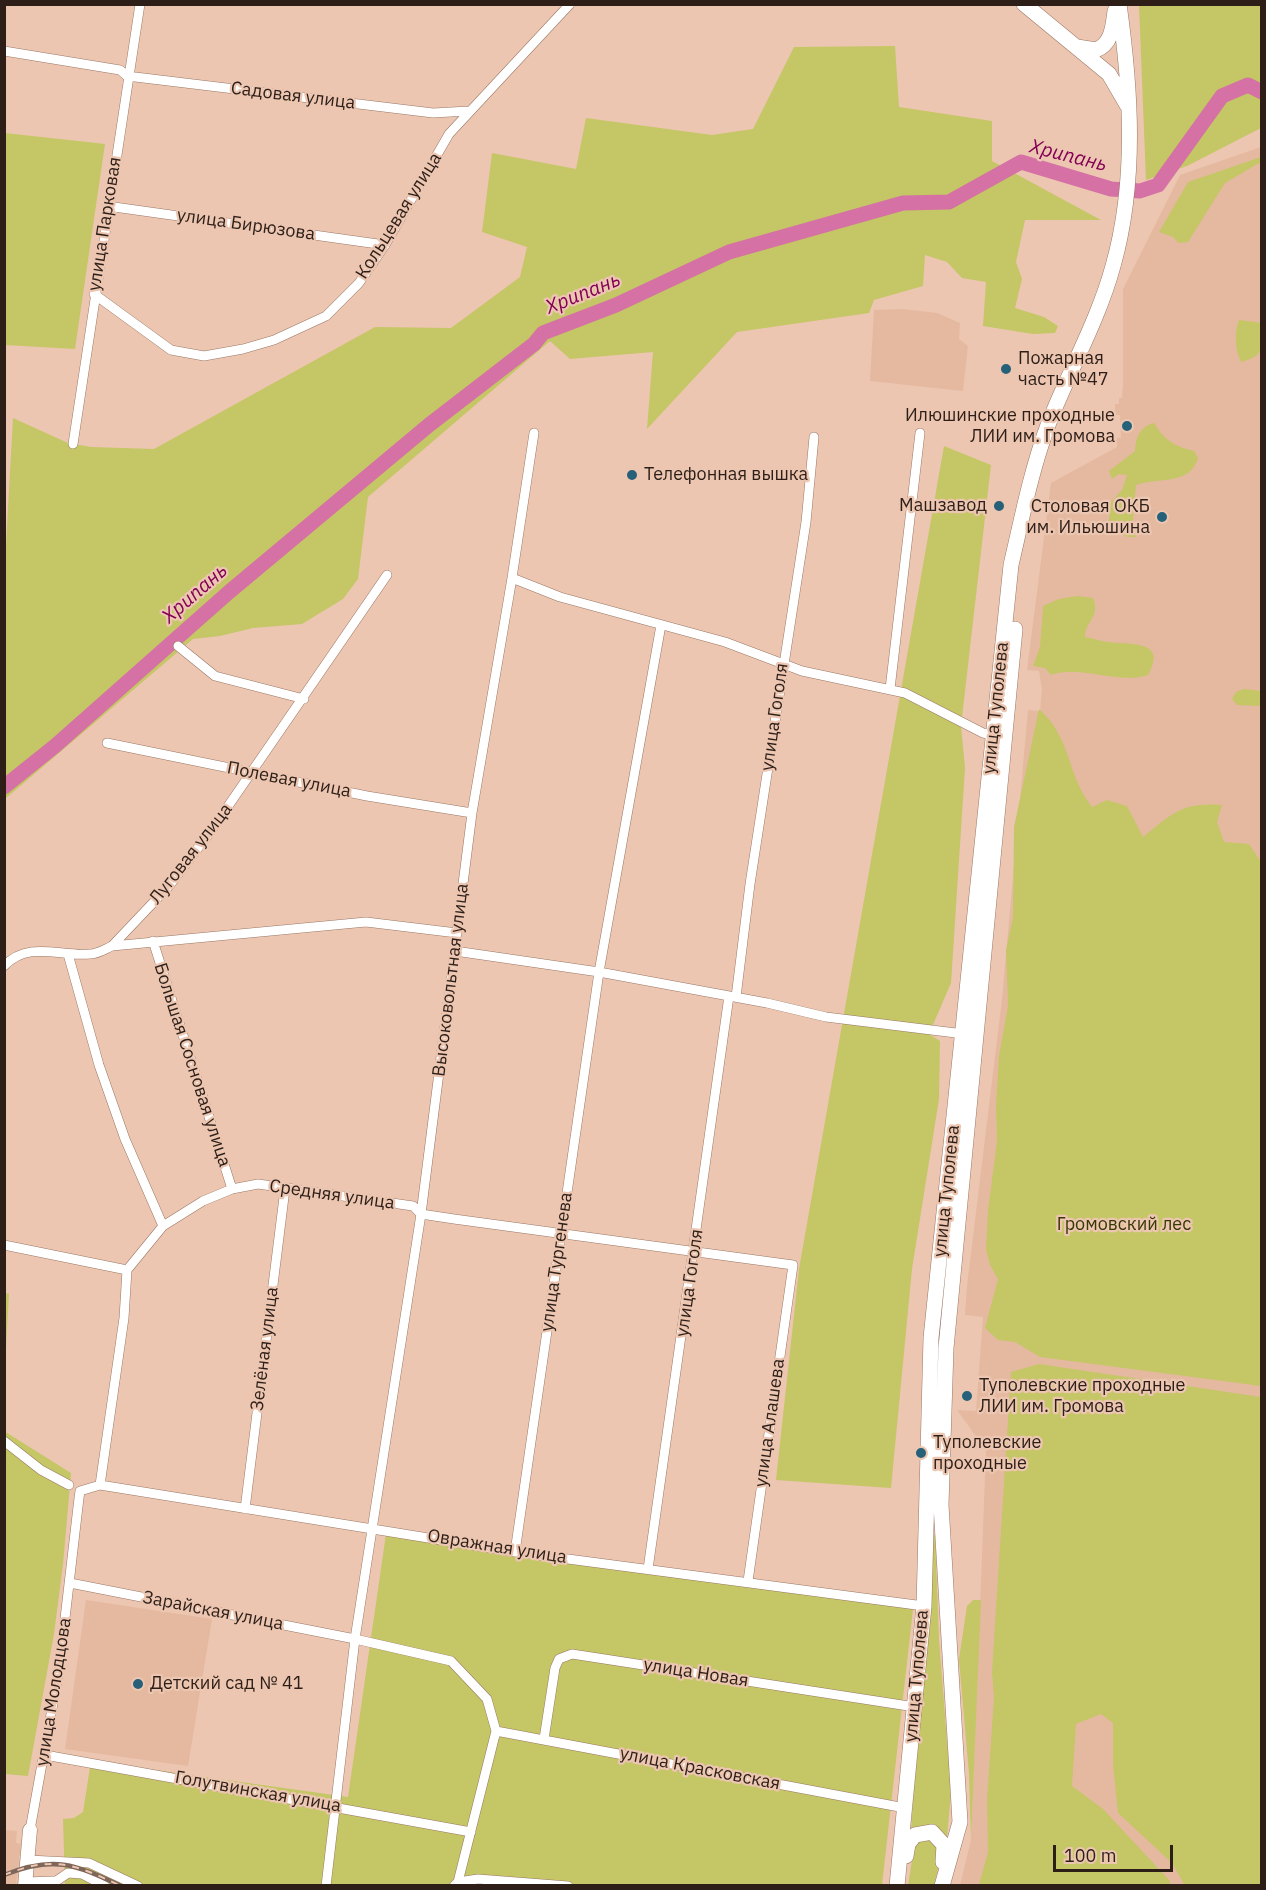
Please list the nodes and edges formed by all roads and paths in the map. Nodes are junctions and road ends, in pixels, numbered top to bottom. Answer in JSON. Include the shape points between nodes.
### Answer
{"nodes":[{"id":1,"x":140,"y":4,"type":"edge"},
{"id":2,"x":570,"y":4,"type":"edge"},
{"id":3,"x":1024,"y":4,"type":"edge"},
{"id":4,"x":1117,"y":4,"type":"edge"},
{"id":5,"x":1077,"y":47,"type":"junction"},
{"id":6,"x":4,"y":51,"type":"edge"},
{"id":7,"x":1127,"y":67,"type":"junction"},
{"id":8,"x":124,"y":73,"type":"junction"},
{"id":9,"x":1108,"y":74,"type":"junction"},
{"id":10,"x":1130,"y":110,"type":"junction"},
{"id":11,"x":469,"y":111,"type":"junction"},
{"id":12,"x":107,"y":206,"type":"junction"},
{"id":13,"x":385,"y":245,"type":"junction"},
{"id":14,"x":94,"y":294,"type":"junction"},
{"id":15,"x":534,"y":433,"type":"dead end"},
{"id":16,"x":920,"y":433,"type":"dead end"},
{"id":17,"x":814,"y":437,"type":"dead end"},
{"id":18,"x":73,"y":444,"type":"dead end"},
{"id":19,"x":1026,"y":499,"type":"junction"},
{"id":20,"x":387,"y":575,"type":"dead end"},
{"id":21,"x":513,"y":578,"type":"junction"},
{"id":22,"x":661,"y":625,"type":"junction"},
{"id":23,"x":178,"y":646,"type":"dead end"},
{"id":24,"x":784,"y":665,"type":"junction"},
{"id":25,"x":890,"y":689,"type":"junction"},
{"id":26,"x":304,"y":699,"type":"junction"},
{"id":27,"x":993,"y":735,"type":"junction"},
{"id":28,"x":107,"y":743,"type":"dead end"},
{"id":29,"x":253,"y":773,"type":"junction"},
{"id":30,"x":472,"y":813,"type":"junction"},
{"id":31,"x":457,"y":933,"type":"junction"},
{"id":32,"x":153,"y":941,"type":"junction"},
{"id":33,"x":112,"y":946,"type":"junction"},
{"id":34,"x":455,"y":951,"type":"junction"},
{"id":35,"x":68,"y":954,"type":"junction"},
{"id":36,"x":4,"y":966,"type":"edge"},
{"id":37,"x":599,"y":972,"type":"junction"},
{"id":38,"x":733,"y":997,"type":"junction"},
{"id":39,"x":964,"y":1034,"type":"junction"},
{"id":40,"x":232,"y":1189,"type":"junction"},
{"id":41,"x":285,"y":1189,"type":"junction"},
{"id":42,"x":421,"y":1214,"type":"junction"},
{"id":43,"x":163,"y":1226,"type":"junction"},
{"id":44,"x":560,"y":1234,"type":"junction"},
{"id":45,"x":4,"y":1245,"type":"edge"},
{"id":46,"x":694,"y":1254,"type":"junction"},
{"id":47,"x":792,"y":1265,"type":"joint"},
{"id":48,"x":127,"y":1270,"type":"junction"},
{"id":49,"x":4,"y":1441,"type":"edge"},
{"id":50,"x":69,"y":1485,"type":"dead end"},
{"id":51,"x":100,"y":1485,"type":"junction"},
{"id":52,"x":245,"y":1509,"type":"junction"},
{"id":53,"x":374,"y":1527,"type":"junction"},
{"id":54,"x":515,"y":1552,"type":"junction"},
{"id":55,"x":648,"y":1569,"type":"junction"},
{"id":56,"x":748,"y":1581,"type":"junction"},
{"id":57,"x":70,"y":1583,"type":"junction"},
{"id":58,"x":916,"y":1605,"type":"junction"},
{"id":59,"x":355,"y":1639,"type":"junction"},
{"id":60,"x":915,"y":1707,"type":"junction"},
{"id":61,"x":496,"y":1731,"type":"junction"},
{"id":62,"x":544,"y":1739,"type":"junction"},
{"id":63,"x":45,"y":1755,"type":"junction"},
{"id":64,"x":337,"y":1806,"type":"junction"},
{"id":65,"x":905,"y":1808,"type":"junction"},
{"id":66,"x":30,"y":1830,"type":"joint"},
{"id":67,"x":471,"y":1832,"type":"junction"},
{"id":68,"x":28,"y":1860,"type":"junction"},
{"id":69,"x":52,"y":1883,"type":"edge"},
{"id":70,"x":25,"y":1884,"type":"edge"},
{"id":71,"x":456,"y":1884,"type":"edge"},
{"id":72,"x":105,"y":1886,"type":"edge"},
{"id":73,"x":138,"y":1886,"type":"edge"},
{"id":74,"x":326,"y":1886,"type":"edge"},
{"id":75,"x":568,"y":1886,"type":"edge"},
{"id":76,"x":898,"y":1886,"type":"edge"},
{"id":77,"x":940,"y":1886,"type":"edge"}],
"edges":[{"from":1,"to":8,"type":"street","name":"улица Парковая"},
{"from":2,"to":11,"type":"street","name":"Кольцевая улица"},
{"from":3,"to":5,"type":"main road"},
{"from":4,"to":5,"type":"main road","via":[[1106,43],[1095,50]]},
{"from":4,"to":7,"type":"main road","name":"улица Туполева"},
{"from":5,"to":9,"type":"main road"},
{"from":6,"to":8,"type":"street","name":"Садовая улица"},
{"from":7,"to":9,"type":"main road","via":[[1120,50],[1108,50],[1104,57]]},
{"from":7,"to":10,"type":"main road","name":"улица Туполева"},
{"from":8,"to":11,"type":"street","name":"Садовая улица","via":[[433,113]]},
{"from":8,"to":12,"type":"street","name":"улица Парковая"},
{"from":9,"to":10,"type":"main road"},
{"from":10,"to":19,"type":"main road","name":"улица Туполева","via":[[1126,202],[1118,248],[1102,303],[1049,424]]},
{"from":11,"to":13,"type":"street","name":"Кольцевая улица","via":[[449,134]]},
{"from":12,"to":13,"type":"street","name":"улица Бирюзова"},
{"from":12,"to":14,"type":"street","name":"улица Парковая"},
{"from":13,"to":14,"type":"street","name":"Кольцевая улица","via":[[359,283],[326,316],[307,327],[243,349],[204,356],[171,350]]},
{"from":14,"to":18,"type":"street","name":"улица Парковая"},
{"from":15,"to":21,"type":"street","name":"Высоковольтная улица"},
{"from":16,"to":25,"type":"street"},
{"from":17,"to":24,"type":"street","name":"улица Гоголя","via":[[806,522]]},
{"from":19,"to":27,"type":"main road","name":"улица Туполева","via":[[1011,566]]},
{"from":19,"to":77,"type":"main road","name":"улица Туполева","via":[[946,1348],[941,1505],[960,1822]]},
{"from":20,"to":26,"type":"street","name":"Луговая улица"},
{"from":21,"to":22,"type":"street","via":[[560,597]]},
{"from":21,"to":30,"type":"street","name":"Высоковольтная улица"},
{"from":22,"to":24,"type":"street","via":[[725,642]]},
{"from":22,"to":37,"type":"street","name":"улица Тургенева"},
{"from":23,"to":26,"type":"street","via":[[215,676]]},
{"from":24,"to":25,"type":"street"},
{"from":24,"to":38,"type":"street","name":"улица Гоголя"},
{"from":25,"to":27,"type":"street"},
{"from":26,"to":29,"type":"street","name":"Луговая улица"},
{"from":27,"to":39,"type":"main road","name":"улица Туполева"},
{"from":28,"to":29,"type":"street","name":"Полевая улица"},
{"from":29,"to":30,"type":"street","name":"Полевая улица"},
{"from":29,"to":33,"type":"street","name":"Луговая улица","via":[[170,886]]},
{"from":30,"to":31,"type":"street","name":"Высоковольтная улица"},
{"from":31,"to":32,"type":"street","via":[[366,922]]},
{"from":31,"to":34,"type":"street","name":"Высоковольтная улица"},
{"from":32,"to":33,"type":"street"},
{"from":32,"to":40,"type":"street","name":"Большая Сосновая улица"},
{"from":33,"to":35,"type":"street","via":[[93,954]]},
{"from":34,"to":37,"type":"street"},
{"from":34,"to":42,"type":"street","name":"Высоковольтная улица"},
{"from":35,"to":36,"type":"street","via":[[27,952]]},
{"from":35,"to":43,"type":"street","via":[[99,1065],[125,1139]]},
{"from":37,"to":38,"type":"street"},
{"from":37,"to":44,"type":"street","name":"улица Тургенева"},
{"from":38,"to":39,"type":"street","via":[[826,1017]]},
{"from":38,"to":46,"type":"street","name":"улица Гоголя"},
{"from":39,"to":58,"type":"main road","name":"улица Туполева","via":[[931,1338]]},
{"from":40,"to":41,"type":"street","name":"Средняя улица","via":[[258,1184]]},
{"from":40,"to":43,"type":"street","name":"Средняя улица","via":[[203,1201]]},
{"from":41,"to":42,"type":"street","name":"Средняя улица","via":[[413,1206]]},
{"from":41,"to":52,"type":"street","name":"Зелёная улица"},
{"from":42,"to":44,"type":"street","name":"Средняя улица"},
{"from":42,"to":53,"type":"street","name":"Высоковольтная улица"},
{"from":43,"to":48,"type":"street","name":"Средняя улица"},
{"from":44,"to":46,"type":"street","name":"Средняя улица"},
{"from":44,"to":54,"type":"street","name":"улица Тургенева"},
{"from":45,"to":48,"type":"street"},
{"from":46,"to":47,"type":"street","name":"Средняя улица"},
{"from":46,"to":55,"type":"street","name":"улица Гоголя"},
{"from":47,"to":56,"type":"street","name":"улица Алашева"},
{"from":48,"to":51,"type":"street","via":[[124,1318]]},
{"from":49,"to":50,"type":"street","via":[[41,1470]]},
{"from":51,"to":52,"type":"street","name":"Овражная улица"},
{"from":51,"to":57,"type":"street","name":"улица Молодцова","via":[[80,1491]]},
{"from":52,"to":53,"type":"street","name":"Овражная улица"},
{"from":53,"to":54,"type":"street","name":"Овражная улица"},
{"from":53,"to":59,"type":"street","name":"Высоковольтная улица"},
{"from":54,"to":55,"type":"street","name":"Овражная улица"},
{"from":55,"to":56,"type":"street","name":"Овражная улица"},
{"from":56,"to":58,"type":"street","name":"Овражная улица"},
{"from":57,"to":59,"type":"street","name":"Зарайская улица"},
{"from":57,"to":63,"type":"street","name":"улица Молодцова"},
{"from":58,"to":60,"type":"main road","name":"улица Туполева"},
{"from":59,"to":61,"type":"street","name":"Зарайская улица","via":[[452,1661],[487,1699]]},
{"from":59,"to":64,"type":"street","name":"Высоковольтная улица"},
{"from":60,"to":62,"type":"street","name":"улица Новая","via":[[572,1654],[559,1659],[555,1668]]},
{"from":60,"to":65,"type":"main road","name":"улица Туполева"},
{"from":61,"to":62,"type":"street","name":"улица Красковская"},
{"from":61,"to":67,"type":"street"},
{"from":62,"to":65,"type":"street","name":"улица Красковская"},
{"from":63,"to":64,"type":"street","name":"Голутвинская улица"},
{"from":63,"to":66,"type":"street","name":"улица Молодцова"},
{"from":64,"to":67,"type":"street","name":"Голутвинская улица"},
{"from":64,"to":74,"type":"street","name":"Высоковольтная улица"},
{"from":65,"to":76,"type":"main road","name":"улица Туполева"},
{"from":66,"to":68,"type":"street","name":"улица Молодцова"},
{"from":67,"to":71,"type":"street"},
{"from":68,"to":70,"type":"street","name":"улица Молодцова"},
{"from":68,"to":73,"type":"street","via":[[90,1863]]},
{"from":69,"to":70,"type":"street"},
{"from":69,"to":72,"type":"street","via":[[68,1873],[82,1874]]},
{"from":71,"to":75,"type":"street","via":[[478,1879]]},
{"from":76,"to":77,"type":"main road","via":[[908,1844],[915,1835],[926,1831],[938,1835],[944,1845]]}]}
